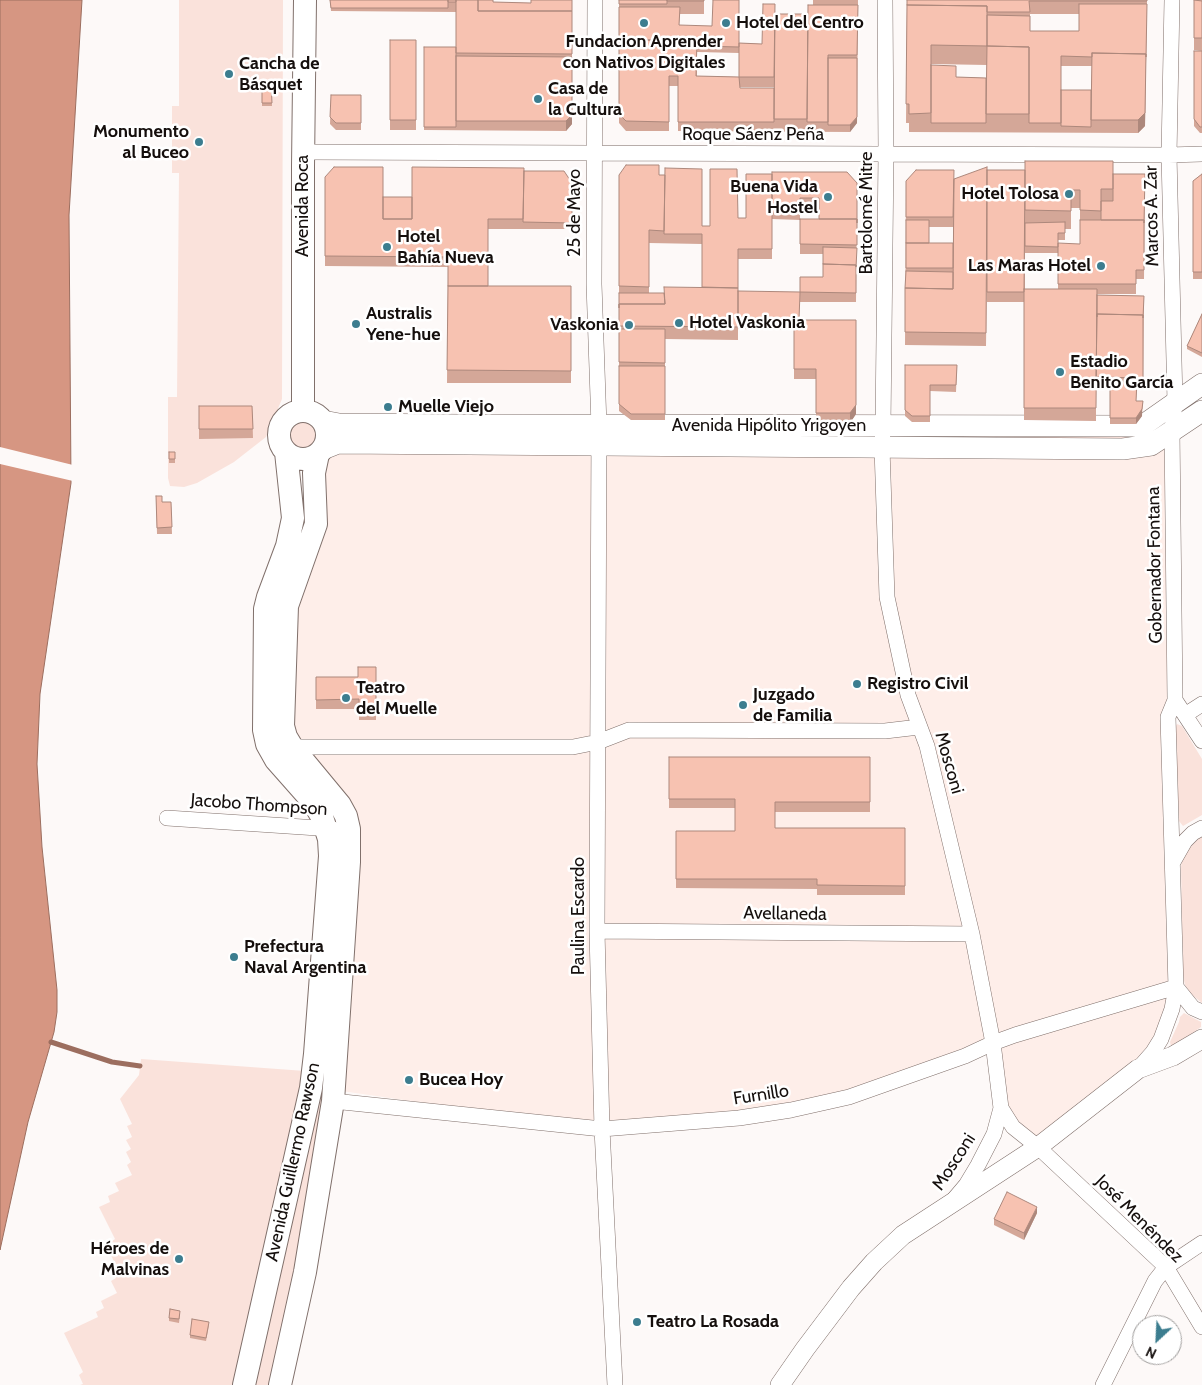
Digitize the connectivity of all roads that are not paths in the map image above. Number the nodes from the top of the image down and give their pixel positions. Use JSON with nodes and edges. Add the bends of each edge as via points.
{"nodes":[{"id":1,"x":305,"y":0,"type":"edge"},
{"id":2,"x":594,"y":0,"type":"edge"},
{"id":3,"x":886,"y":0,"type":"edge"},
{"id":4,"x":1172,"y":0,"type":"edge"},
{"id":5,"x":303,"y":152,"type":"junction"},
{"id":6,"x":594,"y":152,"type":"junction"},
{"id":7,"x":886,"y":154,"type":"junction"},
{"id":8,"x":1202,"y":154,"type":"edge"},
{"id":9,"x":1169,"y":155,"type":"junction"},
{"id":10,"x":1202,"y":384,"type":"edge"},
{"id":11,"x":1175,"y":402,"type":"junction"},
{"id":12,"x":1202,"y":411,"type":"edge"},
{"id":13,"x":313,"y":416,"type":"junction"},
{"id":14,"x":883,"y":426,"type":"junction"},
{"id":15,"x":1172,"y":431,"type":"junction"},
{"id":16,"x":598,"y":436,"type":"junction"},
{"id":17,"x":882,"y":448,"type":"junction"},
{"id":18,"x":320,"y":451,"type":"junction"},
{"id":19,"x":286,"y":452,"type":"junction"},
{"id":20,"x":1175,"y":700,"type":"junction"},
{"id":21,"x":1202,"y":704,"type":"edge"},
{"id":22,"x":1185,"y":715,"type":"junction"},
{"id":23,"x":919,"y":727,"type":"junction"},
{"id":24,"x":598,"y":742,"type":"junction"},
{"id":25,"x":1202,"y":742,"type":"edge"},
{"id":26,"x":292,"y":747,"type":"junction"},
{"id":27,"x":167,"y":818,"type":"dead end"},
{"id":28,"x":326,"y":828,"type":"junction"},
{"id":29,"x":1202,"y":828,"type":"edge"},
{"id":30,"x":349,"y":829,"type":"junction"},
{"id":31,"x":1172,"y":865,"type":"junction"},
{"id":32,"x":597,"y":930,"type":"junction"},
{"id":33,"x":972,"y":934,"type":"junction"},
{"id":34,"x":1176,"y":987,"type":"junction"},
{"id":35,"x":1202,"y":1012,"type":"edge"},
{"id":36,"x":1202,"y":1039,"type":"edge"},
{"id":37,"x":993,"y":1043,"type":"junction"},
{"id":38,"x":1138,"y":1069,"type":"junction"},
{"id":39,"x":333,"y":1101,"type":"junction"},
{"id":40,"x":1001,"y":1108,"type":"junction"},
{"id":41,"x":602,"y":1128,"type":"junction"},
{"id":42,"x":1038,"y":1147,"type":"junction"},
{"id":43,"x":948,"y":1206,"type":"junction"},
{"id":44,"x":1202,"y":1242,"type":"edge"},
{"id":45,"x":1166,"y":1267,"type":"junction"},
{"id":46,"x":1202,"y":1327,"type":"edge"},
{"id":47,"x":244,"y":1385,"type":"edge"},
{"id":48,"x":280,"y":1385,"type":"edge"},
{"id":49,"x":616,"y":1385,"type":"edge"},
{"id":50,"x":780,"y":1385,"type":"edge"},
{"id":51,"x":1103,"y":1385,"type":"edge"}],
"edges":[{"from":1,"to":5,"type":"main road","name":"Avenida Roca"},
{"from":2,"to":6,"type":"street","name":"25 de Mayo"},
{"from":3,"to":7,"type":"street","name":"Bartolomé Mitre"},
{"from":4,"to":9,"type":"street","name":"Marcos A. Zar"},
{"from":5,"to":6,"type":"street","name":"Roque Sáenz Peña"},
{"from":5,"to":13,"type":"main road","name":"Avenida Roca"},
{"from":6,"to":7,"type":"street","name":"Roque Sáenz Peña"},
{"from":6,"to":16,"type":"street","name":"25 de Mayo"},
{"from":7,"to":9,"type":"street","name":"Roque Sáenz Peña"},
{"from":7,"to":14,"type":"street","name":"Bartolomé Mitre"},
{"from":8,"to":9,"type":"street","name":"Roque Sáenz Peña"},
{"from":9,"to":11,"type":"street","name":"Marcos A. Zar"},
{"from":10,"to":11,"type":"main road","name":"Avenida Hipólito Yrigoyen"},
{"from":11,"to":14,"type":"main road","name":"Avenida Hipólito Yrigoyen","via":[[1142,426]]},
{"from":11,"to":15,"type":"street","name":"Marcos A. Zar"},
{"from":12,"to":15,"type":"main road","name":"Avenida Hipólito Yrigoyen"},
{"from":13,"to":16,"type":"main road","name":"Avenida Hipólito Yrigoyen","via":[[339,424]]},
{"from":13,"to":18,"type":"main road","name":"Avenida Roca","via":[[327,435]]},
{"from":13,"to":19,"type":"main road","via":[[292,414],[282,424],[279,439]]},
{"from":14,"to":16,"type":"main road","name":"Avenida Hipólito Yrigoyen"},
{"from":14,"to":17,"type":"street","name":"Mosconi"},
{"from":15,"to":17,"type":"main road","name":"Avenida Hipólito Yrigoyen","via":[[1151,445],[1123,449]]},
{"from":15,"to":20,"type":"street","name":"Gobernador Fontana"},
{"from":16,"to":17,"type":"main road","name":"Avenida Hipólito Yrigoyen"},
{"from":16,"to":18,"type":"main road","name":"Avenida Hipólito Yrigoyen","via":[[338,443]]},
{"from":16,"to":24,"type":"street","name":"Paulina Escardo"},
{"from":17,"to":23,"type":"street","name":"Mosconi","via":[[887,597],[908,695]]},
{"from":18,"to":19,"type":"main road","via":[[312,458],[298,459]]},
{"from":18,"to":26,"type":"main road","name":"Avenida Guillermo Rawson","via":[[314,474],[316,524],[287,606],[283,726]]},
{"from":19,"to":28,"type":"main road","name":"Avenida Guillermo Rawson","via":[[293,518],[265,609],[264,730],[276,760],[314,803]]},
{"from":20,"to":22,"type":"street"},
{"from":20,"to":31,"type":"street","name":"Gobernador Fontana","via":[[1168,717]]},
{"from":21,"to":22,"type":"street"},
{"from":22,"to":25,"type":"street"},
{"from":23,"to":24,"type":"street","via":[[885,731],[628,730]]},
{"from":23,"to":33,"type":"street","name":"Mosconi","via":[[927,746]]},
{"from":24,"to":26,"type":"street","via":[[573,747]]},
{"from":24,"to":32,"type":"street","name":"Paulina Escardo"},
{"from":26,"to":30,"type":"main road","name":"Avenida Guillermo Rawson","via":[[340,805]]},
{"from":27,"to":28,"type":"street","name":"Jacobo Thompson"},
{"from":28,"to":30,"type":"street","name":"Jacobo Thompson"},
{"from":28,"to":47,"type":"main road","name":"Avenida Guillermo Rawson","via":[[330,856],[311,1088]]},
{"from":29,"to":31,"type":"street","via":[[1185,841]]},
{"from":30,"to":39,"type":"main road","name":"Avenida Guillermo Rawson"},
{"from":31,"to":34,"type":"street","name":"Gobernador Fontana"},
{"from":32,"to":33,"type":"street","name":"Avellaneda"},
{"from":32,"to":41,"type":"street","name":"Paulina Escardo"},
{"from":33,"to":37,"type":"street","name":"Mosconi"},
{"from":34,"to":35,"type":"street","via":[[1193,1008]]},
{"from":34,"to":37,"type":"street","name":"Furnillo"},
{"from":34,"to":38,"type":"street","name":"Gobernador Fontana","via":[[1161,1039]]},
{"from":36,"to":38,"type":"street","via":[[1173,1056]]},
{"from":37,"to":40,"type":"street","name":"Mosconi"},
{"from":37,"to":41,"type":"street","name":"Furnillo","via":[[849,1097],[791,1110],[738,1118]]},
{"from":38,"to":42,"type":"street"},
{"from":39,"to":41,"type":"street","name":"Furnillo"},
{"from":39,"to":48,"type":"main road","name":"Avenida Guillermo Rawson","via":[[305,1272]]},
{"from":40,"to":42,"type":"street","name":"Mosconi","via":[[1013,1127]]},
{"from":40,"to":43,"type":"street","name":"Mosconi","via":[[994,1134],[978,1165]]},
{"from":41,"to":49,"type":"street","name":"Paulina Escardo"},
{"from":42,"to":43,"type":"street"},
{"from":42,"to":45,"type":"street","name":"José Menéndez"},
{"from":43,"to":50,"type":"street","via":[[903,1235],[874,1262]]},
{"from":44,"to":45,"type":"street"},
{"from":45,"to":46,"type":"street","name":"José Menéndez"},
{"from":45,"to":51,"type":"street","via":[[1155,1281]]}]}
